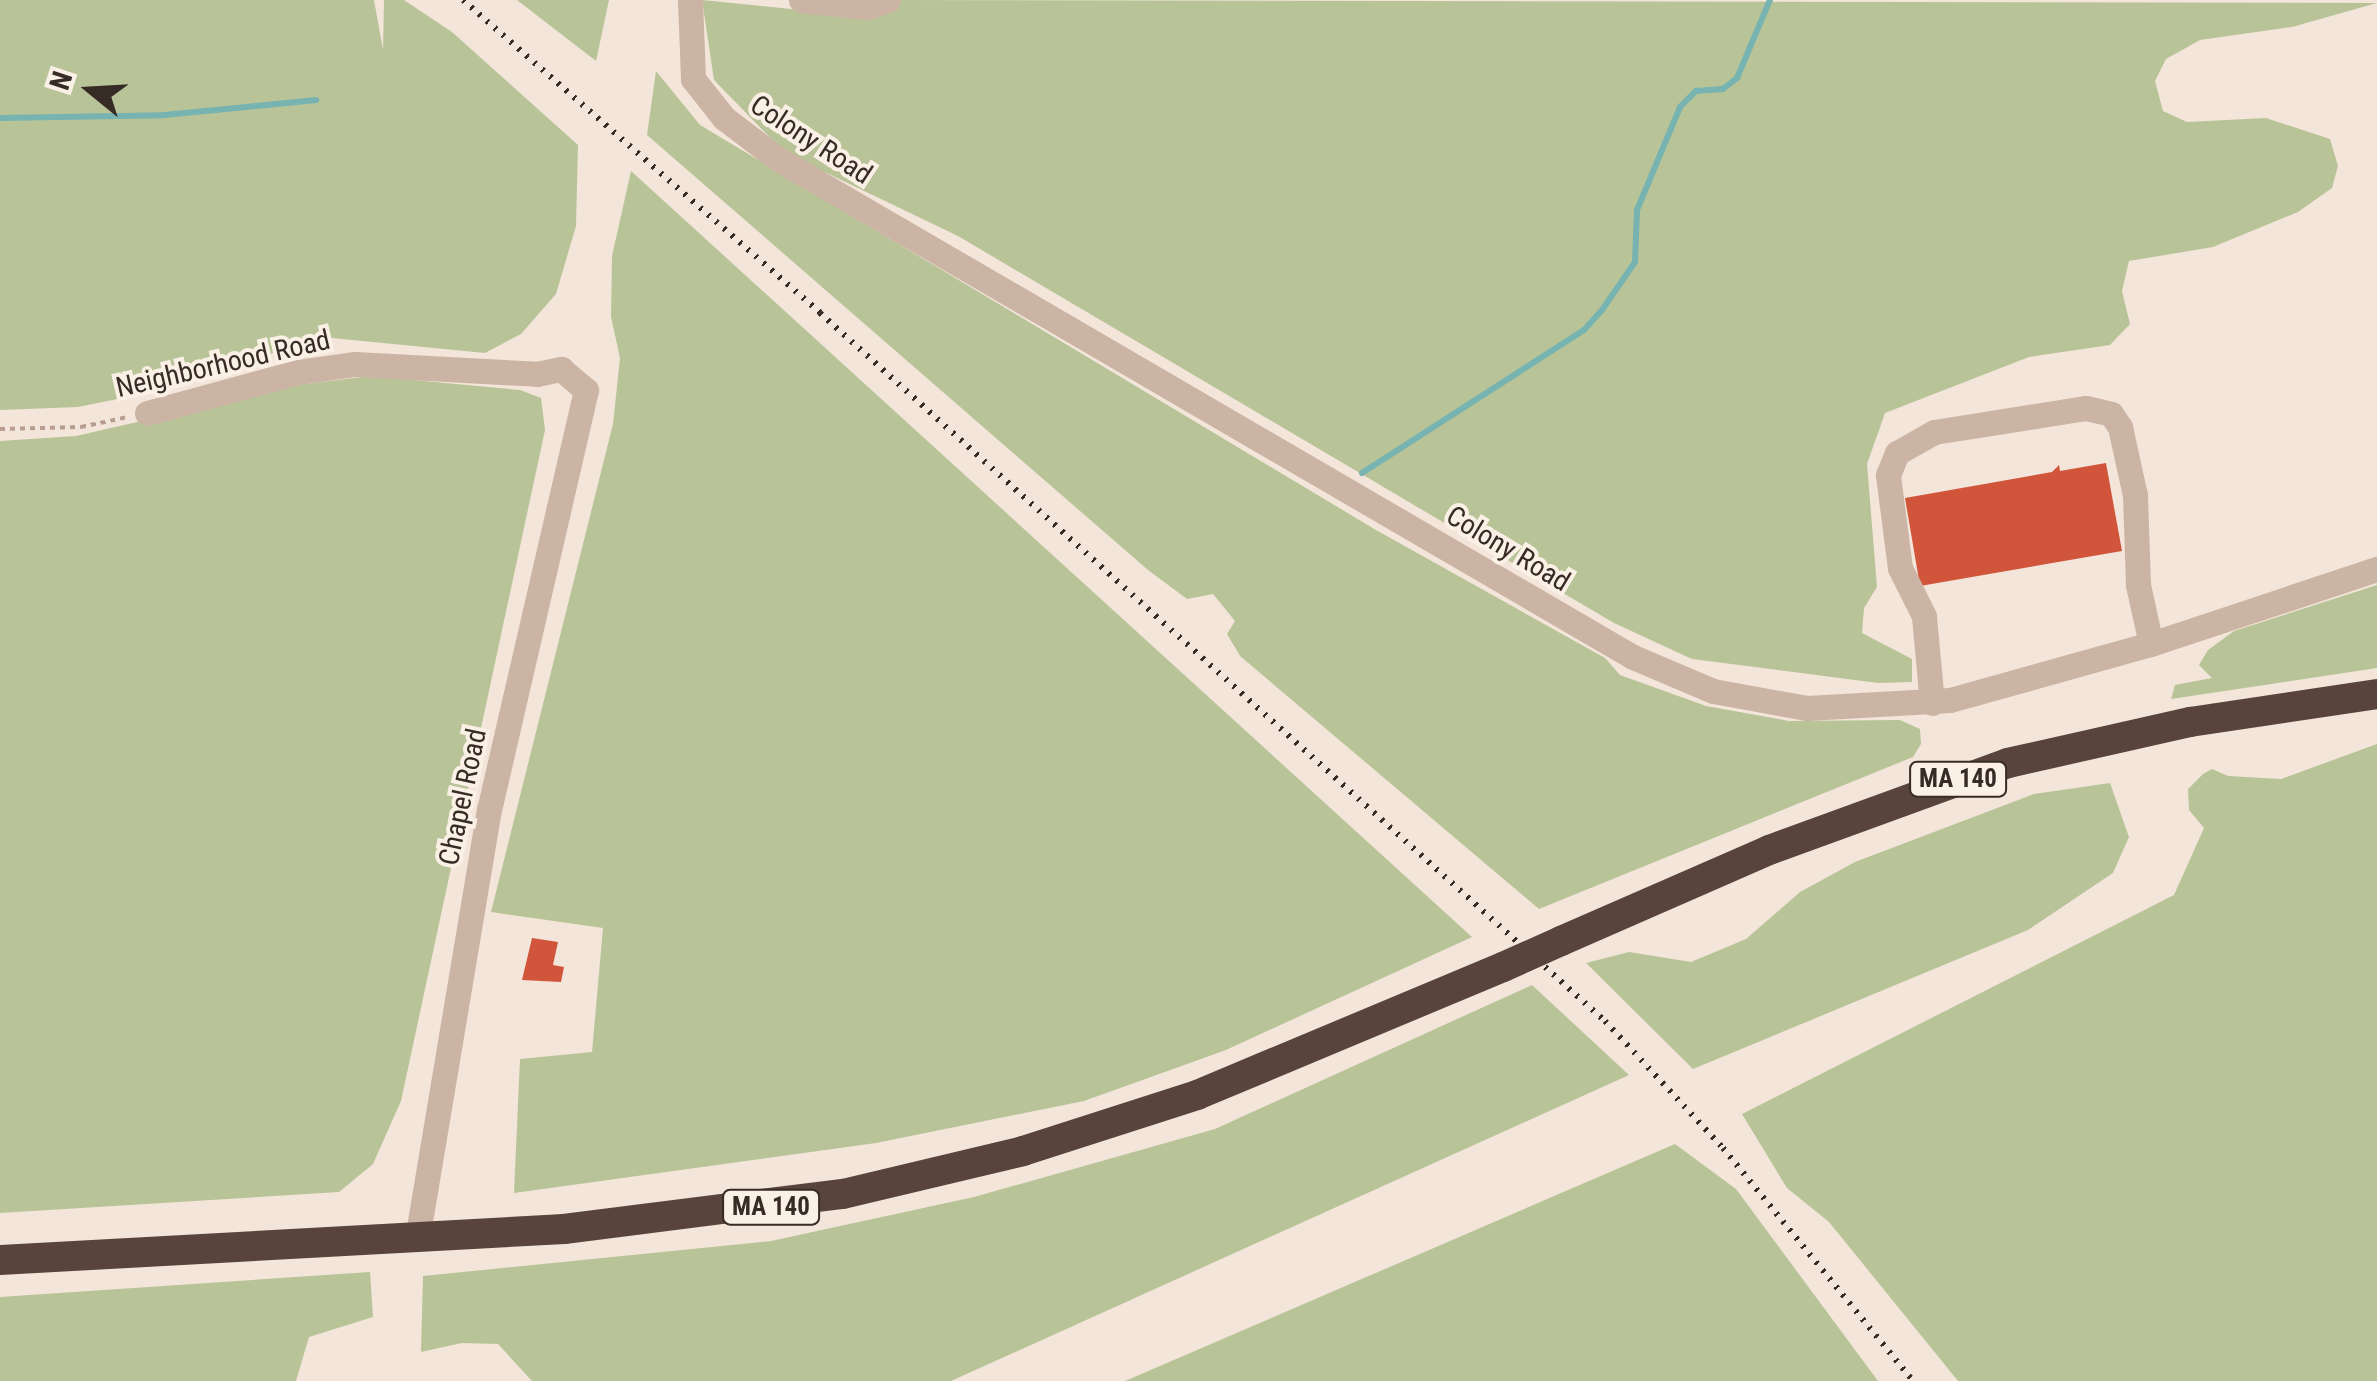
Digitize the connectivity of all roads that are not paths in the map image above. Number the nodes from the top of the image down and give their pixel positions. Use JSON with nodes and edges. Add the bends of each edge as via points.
{"nodes":[{"id":1,"x":690,"y":0,"type":"edge"},
{"id":2,"x":801,"y":0,"type":"edge"},
{"id":3,"x":888,"y":0,"type":"edge"},
{"id":4,"x":578,"y":376,"type":"joint"},
{"id":5,"x":147,"y":412,"type":"road end"},
{"id":6,"x":2377,"y":568,"type":"edge"},
{"id":7,"x":2151,"y":644,"type":"junction"},
{"id":8,"x":2377,"y":694,"type":"edge"},
{"id":9,"x":1932,"y":703,"type":"junction"},
{"id":10,"x":417,"y":1238,"type":"junction"},
{"id":11,"x":0,"y":1260,"type":"edge"}],
"edges":[{"from":1,"to":9,"type":"street","name":"Colony Road","via":[[689,65],[698,87],[724,118],[778,159],[1633,657],[1712,691],[1772,704]]},
{"from":2,"to":3,"type":"street","via":[[867,7]]},
{"from":4,"to":5,"type":"street","name":"Neighborhood Road","via":[[561,369],[325,366]]},
{"from":4,"to":10,"type":"street","name":"Chapel Road","via":[[586,406],[490,809]]},
{"from":6,"to":7,"type":"street","name":"Colony Road"},
{"from":7,"to":9,"type":"street","name":"Colony Road"},
{"from":7,"to":9,"type":"street","via":[[2138,586],[2135,495],[2111,414],[2086,408],[1934,432],[1897,453],[1888,476],[1900,568],[1924,616]]},
{"from":8,"to":10,"type":"highway","number":"MA 140","bridge":true,"via":[[2190,722],[2008,763],[1769,850],[1197,1096],[934,1174],[752,1210]]},
{"from":10,"to":11,"type":"highway","number":"MA 140"}]}
